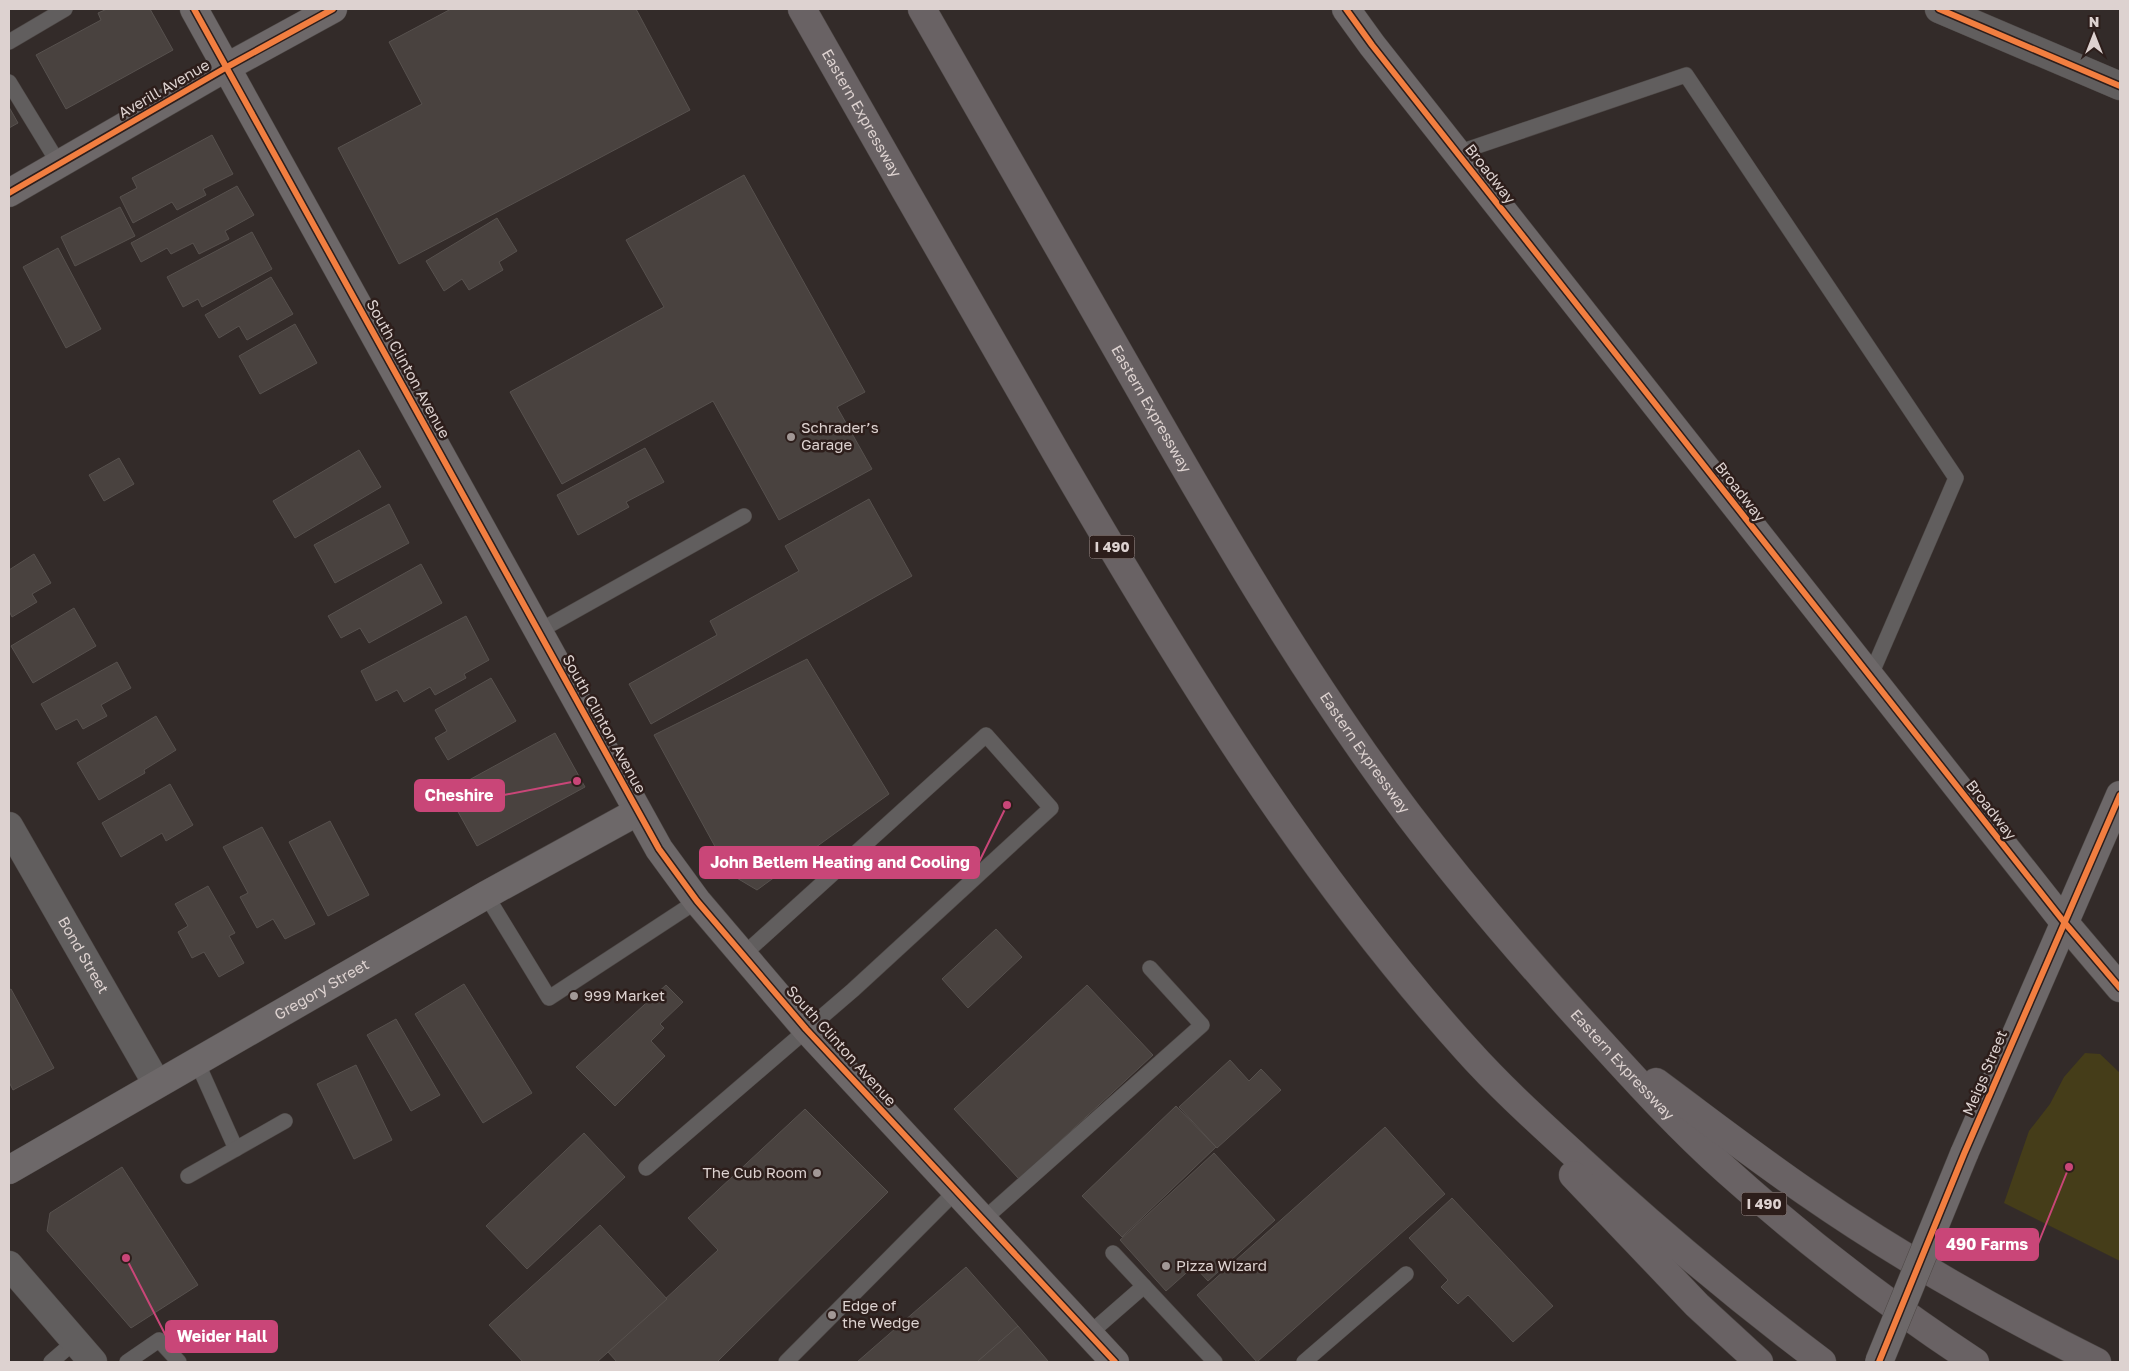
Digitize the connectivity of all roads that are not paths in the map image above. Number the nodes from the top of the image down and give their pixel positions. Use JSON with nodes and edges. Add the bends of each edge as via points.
{"nodes":[{"id":1,"x":66,"y":9,"type":"edge"},
{"id":2,"x":194,"y":9,"type":"edge"},
{"id":3,"x":333,"y":9,"type":"edge"},
{"id":4,"x":802,"y":9,"type":"edge"},
{"id":5,"x":922,"y":9,"type":"edge"},
{"id":6,"x":1346,"y":9,"type":"edge"},
{"id":7,"x":1939,"y":9,"type":"edge"},
{"id":8,"x":9,"y":42,"type":"edge"},
{"id":9,"x":227,"y":67,"type":"junction"},
{"id":10,"x":9,"y":82,"type":"edge"},
{"id":11,"x":2120,"y":86,"type":"edge"},
{"id":12,"x":1457,"y":153,"type":"junction"},
{"id":13,"x":59,"y":164,"type":"junction"},
{"id":14,"x":9,"y":193,"type":"edge"},
{"id":15,"x":744,"y":516,"type":"dead end"},
{"id":16,"x":539,"y":631,"type":"junction"},
{"id":17,"x":1870,"y":677,"type":"junction"},
{"id":18,"x":2120,"y":795,"type":"edge"},
{"id":19,"x":637,"y":812,"type":"junction"},
{"id":20,"x":2114,"y":825,"type":"edge"},
{"id":21,"x":9,"y":826,"type":"edge"},
{"id":22,"x":486,"y":895,"type":"junction"},
{"id":23,"x":697,"y":902,"type":"junction"},
{"id":24,"x":2064,"y":922,"type":"junction"},
{"id":25,"x":744,"y":955,"type":"junction"},
{"id":26,"x":1150,"y":968,"type":"dead end"},
{"id":27,"x":2120,"y":988,"type":"edge"},
{"id":28,"x":1579,"y":1018,"type":"junction"},
{"id":29,"x":806,"y":1029,"type":"junction"},
{"id":30,"x":1470,"y":1054,"type":"junction"},
{"id":31,"x":196,"y":1062,"type":"junction"},
{"id":32,"x":157,"y":1084,"type":"junction"},
{"id":33,"x":286,"y":1121,"type":"dead end"},
{"id":34,"x":236,"y":1149,"type":"junction"},
{"id":35,"x":646,"y":1168,"type":"dead end"},
{"id":36,"x":9,"y":1170,"type":"edge"},
{"id":37,"x":188,"y":1176,"type":"dead end"},
{"id":38,"x":956,"y":1191,"type":"junction"},
{"id":39,"x":983,"y":1220,"type":"junction"},
{"id":40,"x":1113,"y":1253,"type":"dead end"},
{"id":41,"x":9,"y":1265,"type":"edge"},
{"id":42,"x":1406,"y":1274,"type":"dead end"},
{"id":43,"x":1144,"y":1286,"type":"junction"},
{"id":44,"x":1089,"y":1334,"type":"junction"},
{"id":45,"x":74,"y":1342,"type":"junction"},
{"id":46,"x":51,"y":1362,"type":"edge"},
{"id":47,"x":93,"y":1362,"type":"edge"},
{"id":48,"x":126,"y":1362,"type":"edge"},
{"id":49,"x":179,"y":1362,"type":"edge"},
{"id":50,"x":786,"y":1362,"type":"edge"},
{"id":51,"x":1115,"y":1362,"type":"edge"},
{"id":52,"x":1215,"y":1362,"type":"edge"},
{"id":53,"x":1304,"y":1362,"type":"edge"},
{"id":54,"x":1759,"y":1362,"type":"edge"},
{"id":55,"x":1822,"y":1362,"type":"edge"},
{"id":56,"x":1879,"y":1362,"type":"edge"},
{"id":57,"x":1975,"y":1362,"type":"edge"},
{"id":58,"x":2097,"y":1362,"type":"edge"}],
"edges":[{"from":1,"to":8,"type":"lane"},
{"from":2,"to":9,"type":"street","name":"South Clinton Avenue"},
{"from":3,"to":9,"type":"street","name":"Averill Avenue"},
{"from":4,"to":30,"type":"highway","name":"Eastern Expressway","number":"I 490","via":[[1152,616],[1224,728],[1347,905]]},
{"from":5,"to":28,"type":"highway","name":"Eastern Expressway","number":"I 490","via":[[1190,477],[1294,648],[1412,819],[1489,916]]},
{"from":6,"to":12,"type":"street","name":"Broadway"},
{"from":7,"to":11,"type":"street"},
{"from":9,"to":13,"type":"street","name":"Averill Avenue"},
{"from":9,"to":16,"type":"street","name":"South Clinton Avenue"},
{"from":10,"to":13,"type":"lane"},
{"from":12,"to":17,"type":"street","name":"Broadway"},
{"from":12,"to":17,"type":"lane","via":[[1686,75],[1956,478]]},
{"from":13,"to":14,"type":"street","name":"Averill Avenue"},
{"from":15,"to":16,"type":"lane"},
{"from":16,"to":19,"type":"street","name":"South Clinton Avenue"},
{"from":17,"to":24,"type":"street","name":"Broadway"},
{"from":18,"to":20,"type":"street","name":"Meigs Street"},
{"from":19,"to":22,"type":"street","name":"Gregory Street"},
{"from":19,"to":23,"type":"street","name":"South Clinton Avenue"},
{"from":20,"to":24,"type":"street","name":"Meigs Street"},
{"from":21,"to":32,"type":"street","name":"Bond Street"},
{"from":22,"to":23,"type":"lane","via":[[549,998]]},
{"from":22,"to":31,"type":"street","name":"Gregory Street"},
{"from":23,"to":25,"type":"street","name":"South Clinton Avenue"},
{"from":24,"to":27,"type":"street","name":"Broadway"},
{"from":24,"to":56,"type":"street","name":"Meigs Street","bridge":true},
{"from":25,"to":29,"type":"street","name":"South Clinton Avenue"},
{"from":25,"to":29,"type":"lane","via":[[986,735],[1051,808],[853,990]]},
{"from":26,"to":39,"type":"lane","via":[[1202,1025]]},
{"from":28,"to":57,"type":"highway","name":"Eastern Expressway","number":"I 490","via":[[1723,1168],[1878,1295]]},
{"from":28,"to":58,"type":"highway","via":[[1637,1067],[1806,1192],[1978,1298]]},
{"from":29,"to":35,"type":"lane"},
{"from":29,"to":38,"type":"street","name":"South Clinton Avenue"},
{"from":30,"to":54,"type":"highway","via":[[1601,1206],[1697,1305]]},
{"from":30,"to":55,"type":"highway","name":"Eastern Expressway","number":"I 490","via":[[1647,1220]]},
{"from":31,"to":32,"type":"street","name":"Gregory Street"},
{"from":31,"to":34,"type":"lane"},
{"from":32,"to":36,"type":"street","name":"Gregory Street"},
{"from":33,"to":34,"type":"lane"},
{"from":34,"to":37,"type":"lane"},
{"from":38,"to":39,"type":"street","name":"South Clinton Avenue"},
{"from":38,"to":50,"type":"lane"},
{"from":39,"to":44,"type":"street","name":"South Clinton Avenue"},
{"from":40,"to":43,"type":"lane"},
{"from":41,"to":45,"type":"street"},
{"from":42,"to":53,"type":"lane"},
{"from":43,"to":44,"type":"lane"},
{"from":43,"to":52,"type":"lane"},
{"from":44,"to":51,"type":"street","name":"South Clinton Avenue"},
{"from":45,"to":46,"type":"lane"},
{"from":45,"to":47,"type":"street"},
{"from":48,"to":49,"type":"lane","via":[[159,1340]]}]}
